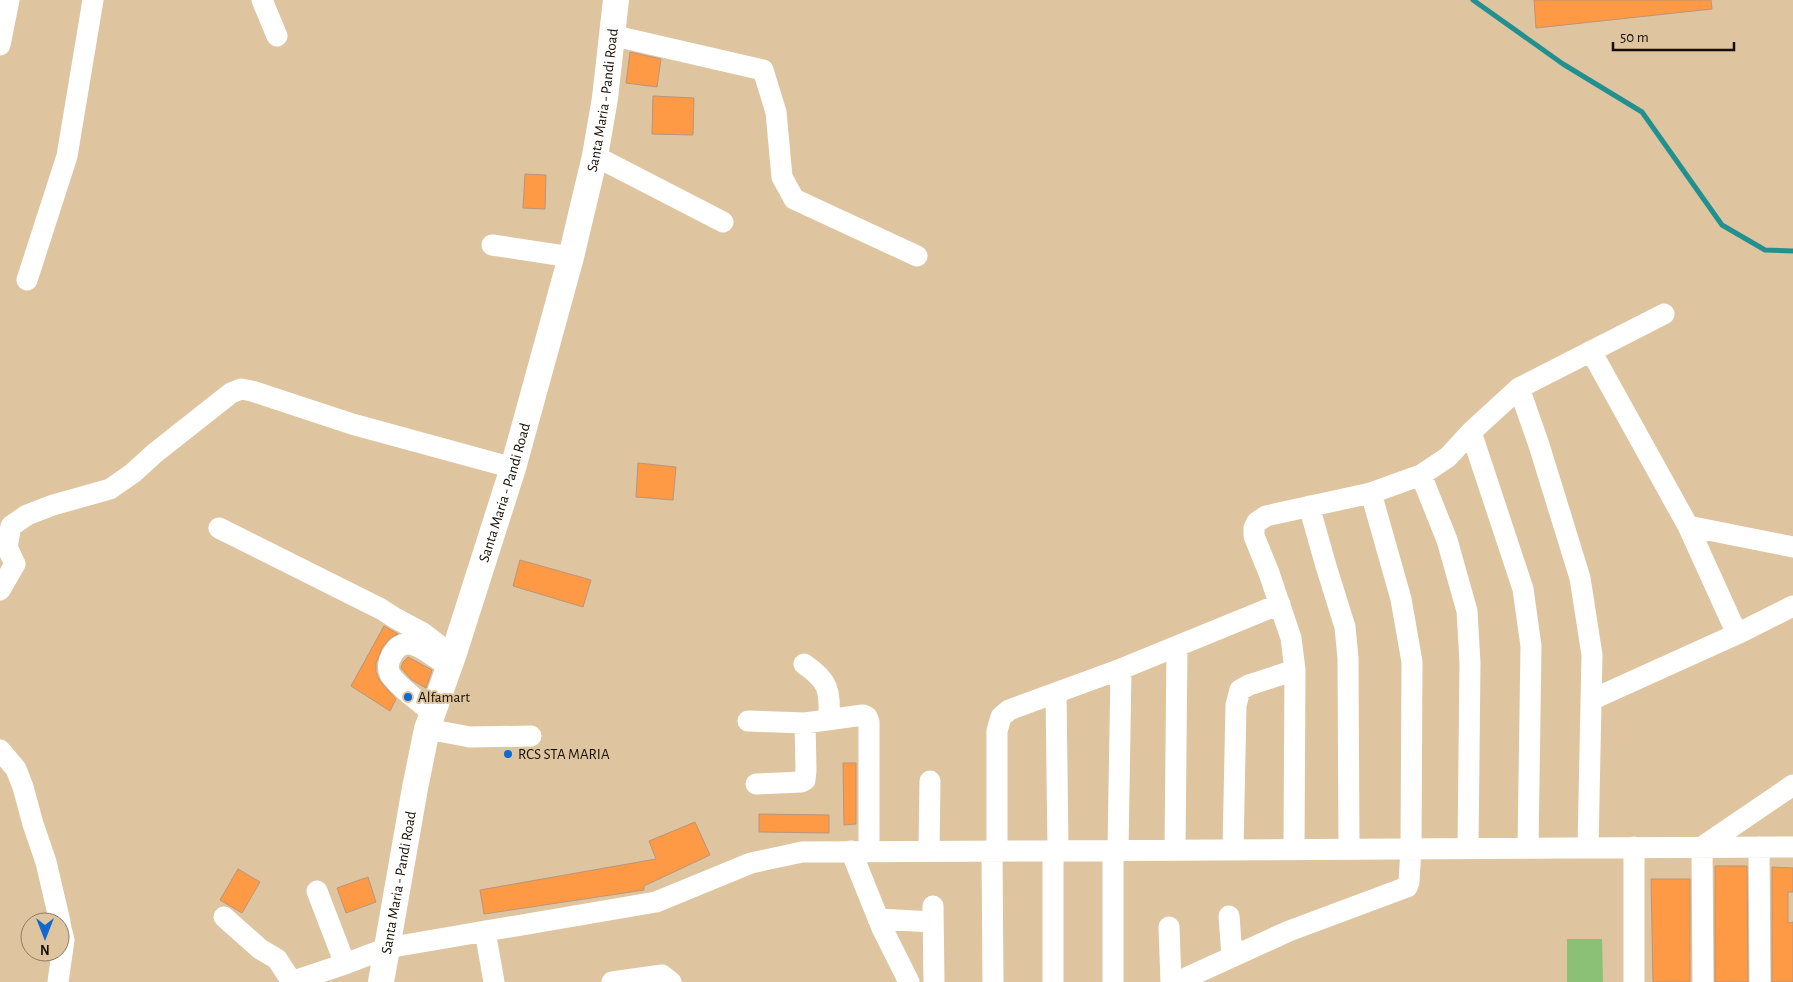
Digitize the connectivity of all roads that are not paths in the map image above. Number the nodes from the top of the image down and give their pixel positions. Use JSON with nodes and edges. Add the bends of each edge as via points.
{"nodes":[{"id":1,"x":9,"y":0,"type":"edge"},
{"id":2,"x":93,"y":0,"type":"edge"},
{"id":3,"x":262,"y":0,"type":"edge"},
{"id":4,"x":616,"y":0,"type":"edge"},
{"id":5,"x":611,"y":35,"type":"junction"},
{"id":6,"x":277,"y":36,"type":"dead end"},
{"id":7,"x":0,"y":45,"type":"edge"},
{"id":8,"x":595,"y":156,"type":"junction"},
{"id":9,"x":724,"y":222,"type":"dead end"},
{"id":10,"x":492,"y":245,"type":"dead end"},
{"id":11,"x":917,"y":256,"type":"dead end"},
{"id":12,"x":571,"y":257,"type":"junction"},
{"id":13,"x":27,"y":280,"type":"dead end"},
{"id":14,"x":1664,"y":314,"type":"dead end"},
{"id":15,"x":1591,"y":351,"type":"junction"},
{"id":16,"x":1519,"y":388,"type":"junction"},
{"id":17,"x":1471,"y":432,"type":"junction"},
{"id":18,"x":514,"y":468,"type":"junction"},
{"id":19,"x":1421,"y":475,"type":"junction"},
{"id":20,"x":1371,"y":493,"type":"junction"},
{"id":21,"x":1309,"y":506,"type":"junction"},
{"id":22,"x":1688,"y":526,"type":"junction"},
{"id":23,"x":219,"y":528,"type":"dead end"},
{"id":24,"x":1793,"y":547,"type":"edge"},
{"id":25,"x":0,"y":590,"type":"edge"},
{"id":26,"x":1280,"y":604,"type":"junction"},
{"id":27,"x":1793,"y":606,"type":"edge"},
{"id":28,"x":1737,"y":634,"type":"junction"},
{"id":29,"x":1177,"y":646,"type":"junction"},
{"id":30,"x":451,"y":662,"type":"junction"},
{"id":31,"x":804,"y":664,"type":"dead end"},
{"id":32,"x":1120,"y":669,"type":"junction"},
{"id":33,"x":1295,"y":670,"type":"junction"},
{"id":34,"x":1056,"y":693,"type":"junction"},
{"id":35,"x":1591,"y":700,"type":"junction"},
{"id":36,"x":829,"y":720,"type":"junction"},
{"id":37,"x":430,"y":721,"type":"junction"},
{"id":38,"x":748,"y":721,"type":"dead end"},
{"id":39,"x":805,"y":723,"type":"junction"},
{"id":40,"x":531,"y":736,"type":"dead end"},
{"id":41,"x":0,"y":750,"type":"edge"},
{"id":42,"x":930,"y":781,"type":"dead end"},
{"id":43,"x":756,"y":784,"type":"dead end"},
{"id":44,"x":1793,"y":785,"type":"edge"},
{"id":45,"x":1634,"y":847,"type":"junction"},
{"id":46,"x":1702,"y":847,"type":"junction"},
{"id":47,"x":1759,"y":847,"type":"junction"},
{"id":48,"x":1793,"y":847,"type":"edge"},
{"id":49,"x":1411,"y":848,"type":"junction"},
{"id":50,"x":1468,"y":848,"type":"junction"},
{"id":51,"x":1528,"y":848,"type":"junction"},
{"id":52,"x":1588,"y":848,"type":"junction"},
{"id":53,"x":1294,"y":849,"type":"junction"},
{"id":54,"x":1348,"y":849,"type":"junction"},
{"id":55,"x":1055,"y":850,"type":"junction"},
{"id":56,"x":1115,"y":850,"type":"junction"},
{"id":57,"x":1175,"y":850,"type":"junction"},
{"id":58,"x":1233,"y":850,"type":"junction"},
{"id":59,"x":860,"y":851,"type":"junction"},
{"id":60,"x":928,"y":851,"type":"junction"},
{"id":61,"x":994,"y":851,"type":"junction"},
{"id":62,"x":316,"y":891,"type":"dead end"},
{"id":63,"x":57,"y":912,"type":"edge"},
{"id":64,"x":1229,"y":916,"type":"dead end"},
{"id":65,"x":224,"y":917,"type":"dead end"},
{"id":66,"x":878,"y":919,"type":"junction"},
{"id":67,"x":1169,"y":926,"type":"dead end"},
{"id":68,"x":485,"y":931,"type":"junction"},
{"id":69,"x":387,"y":948,"type":"junction"},
{"id":70,"x":1232,"y":956,"type":"junction"},
{"id":71,"x":61,"y":962,"type":"edge"},
{"id":72,"x":346,"y":964,"type":"junction"},
{"id":73,"x":58,"y":982,"type":"edge"},
{"id":74,"x":291,"y":982,"type":"edge"},
{"id":75,"x":381,"y":982,"type":"edge"},
{"id":76,"x":494,"y":982,"type":"edge"},
{"id":77,"x":612,"y":982,"type":"edge"},
{"id":78,"x":671,"y":982,"type":"edge"},
{"id":79,"x":909,"y":982,"type":"edge"},
{"id":80,"x":934,"y":982,"type":"edge"},
{"id":81,"x":993,"y":982,"type":"edge"},
{"id":82,"x":1053,"y":982,"type":"edge"},
{"id":83,"x":1113,"y":982,"type":"edge"},
{"id":84,"x":1171,"y":982,"type":"edge"},
{"id":85,"x":1176,"y":982,"type":"edge"},
{"id":86,"x":1634,"y":982,"type":"edge"},
{"id":87,"x":1703,"y":982,"type":"edge"},
{"id":88,"x":1760,"y":982,"type":"edge"}],
"edges":[{"from":1,"to":7,"type":"street"},
{"from":2,"to":13,"type":"street","via":[[67,156]]},
{"from":3,"to":6,"type":"street"},
{"from":4,"to":5,"type":"main road","name":"Santa Maria - Pandi Road"},
{"from":5,"to":8,"type":"main road","name":"Santa Maria - Pandi Road"},
{"from":5,"to":11,"type":"street","via":[[763,70],[776,112],[782,177],[794,199]]},
{"from":8,"to":9,"type":"street"},
{"from":8,"to":12,"type":"main road","name":"Santa Maria - Pandi Road"},
{"from":10,"to":12,"type":"street"},
{"from":12,"to":18,"type":"main road","name":"Santa Maria - Pandi Road"},
{"from":14,"to":15,"type":"street"},
{"from":15,"to":16,"type":"street"},
{"from":15,"to":22,"type":"street"},
{"from":16,"to":17,"type":"street"},
{"from":16,"to":35,"type":"street","via":[[1580,578],[1592,655]]},
{"from":17,"to":19,"type":"street","via":[[1448,457]]},
{"from":17,"to":51,"type":"street","via":[[1523,589],[1531,646]]},
{"from":18,"to":25,"type":"street","via":[[352,424],[241,389],[231,393],[110,489],[53,505],[27,515],[11,526],[7,547],[15,564]]},
{"from":18,"to":30,"type":"main road","name":"Santa Maria - Pandi Road"},
{"from":19,"to":20,"type":"street"},
{"from":19,"to":50,"type":"street","via":[[1447,540],[1467,611],[1470,663]]},
{"from":20,"to":21,"type":"street"},
{"from":20,"to":49,"type":"street","via":[[1401,599],[1412,662]]},
{"from":21,"to":26,"type":"street","via":[[1266,516],[1254,528],[1254,536]]},
{"from":21,"to":54,"type":"street","via":[[1345,627],[1348,658]]},
{"from":22,"to":24,"type":"street"},
{"from":22,"to":28,"type":"street"},
{"from":23,"to":30,"type":"street","via":[[424,633]]},
{"from":26,"to":29,"type":"street"},
{"from":26,"to":33,"type":"street","via":[[1291,638]]},
{"from":27,"to":28,"type":"street"},
{"from":28,"to":35,"type":"street"},
{"from":29,"to":32,"type":"street"},
{"from":29,"to":57,"type":"street"},
{"from":30,"to":37,"type":"main road","name":"Santa Maria - Pandi Road"},
{"from":30,"to":37,"type":"street","via":[[413,644],[403,643],[390,658],[388,669],[391,675]]},
{"from":31,"to":36,"type":"street","via":[[827,685]]},
{"from":32,"to":34,"type":"street"},
{"from":32,"to":56,"type":"street"},
{"from":33,"to":53,"type":"street"},
{"from":33,"to":58,"type":"street","via":[[1240,690],[1236,705]]},
{"from":34,"to":55,"type":"street"},
{"from":34,"to":61,"type":"street","via":[[1009,710],[1000,717]]},
{"from":35,"to":52,"type":"street"},
{"from":36,"to":39,"type":"street"},
{"from":36,"to":59,"type":"street","via":[[863,715],[869,720]]},
{"from":37,"to":40,"type":"street","via":[[470,738]]},
{"from":37,"to":69,"type":"main road","name":"Santa Maria - Pandi Road"},
{"from":38,"to":39,"type":"street"},
{"from":39,"to":43,"type":"street","via":[[805,780]]},
{"from":41,"to":63,"type":"street","via":[[16,768],[46,862]]},
{"from":42,"to":60,"type":"street"},
{"from":44,"to":46,"type":"street"},
{"from":45,"to":46,"type":"street"},
{"from":45,"to":52,"type":"street"},
{"from":45,"to":86,"type":"street"},
{"from":46,"to":47,"type":"street"},
{"from":46,"to":87,"type":"street"},
{"from":47,"to":48,"type":"street"},
{"from":47,"to":88,"type":"street"},
{"from":49,"to":50,"type":"street"},
{"from":49,"to":54,"type":"street"},
{"from":49,"to":70,"type":"street","via":[[1407,887],[1289,922]]},
{"from":50,"to":51,"type":"street"},
{"from":51,"to":52,"type":"street"},
{"from":53,"to":54,"type":"street"},
{"from":53,"to":58,"type":"street"},
{"from":55,"to":56,"type":"street"},
{"from":55,"to":61,"type":"street"},
{"from":55,"to":82,"type":"street"},
{"from":56,"to":57,"type":"street"},
{"from":56,"to":83,"type":"street"},
{"from":57,"to":58,"type":"street"},
{"from":59,"to":60,"type":"street"},
{"from":59,"to":66,"type":"street"},
{"from":59,"to":68,"type":"street","via":[[802,852],[751,863],[656,902]]},
{"from":60,"to":61,"type":"street"},
{"from":61,"to":81,"type":"street"},
{"from":62,"to":72,"type":"street"},
{"from":64,"to":70,"type":"street"},
{"from":65,"to":74,"type":"street","via":[[277,960]]},
{"from":66,"to":79,"type":"street"},
{"from":66,"to":80,"type":"street","via":[[933,914]]},
{"from":67,"to":84,"type":"street"},
{"from":68,"to":69,"type":"street"},
{"from":68,"to":76,"type":"street"},
{"from":69,"to":72,"type":"street"},
{"from":69,"to":75,"type":"main road","name":"Santa Maria - Pandi Road"},
{"from":70,"to":85,"type":"street"},
{"from":71,"to":73,"type":"street"},
{"from":72,"to":74,"type":"street"},
{"from":77,"to":78,"type":"street","via":[[662,975]]}]}
